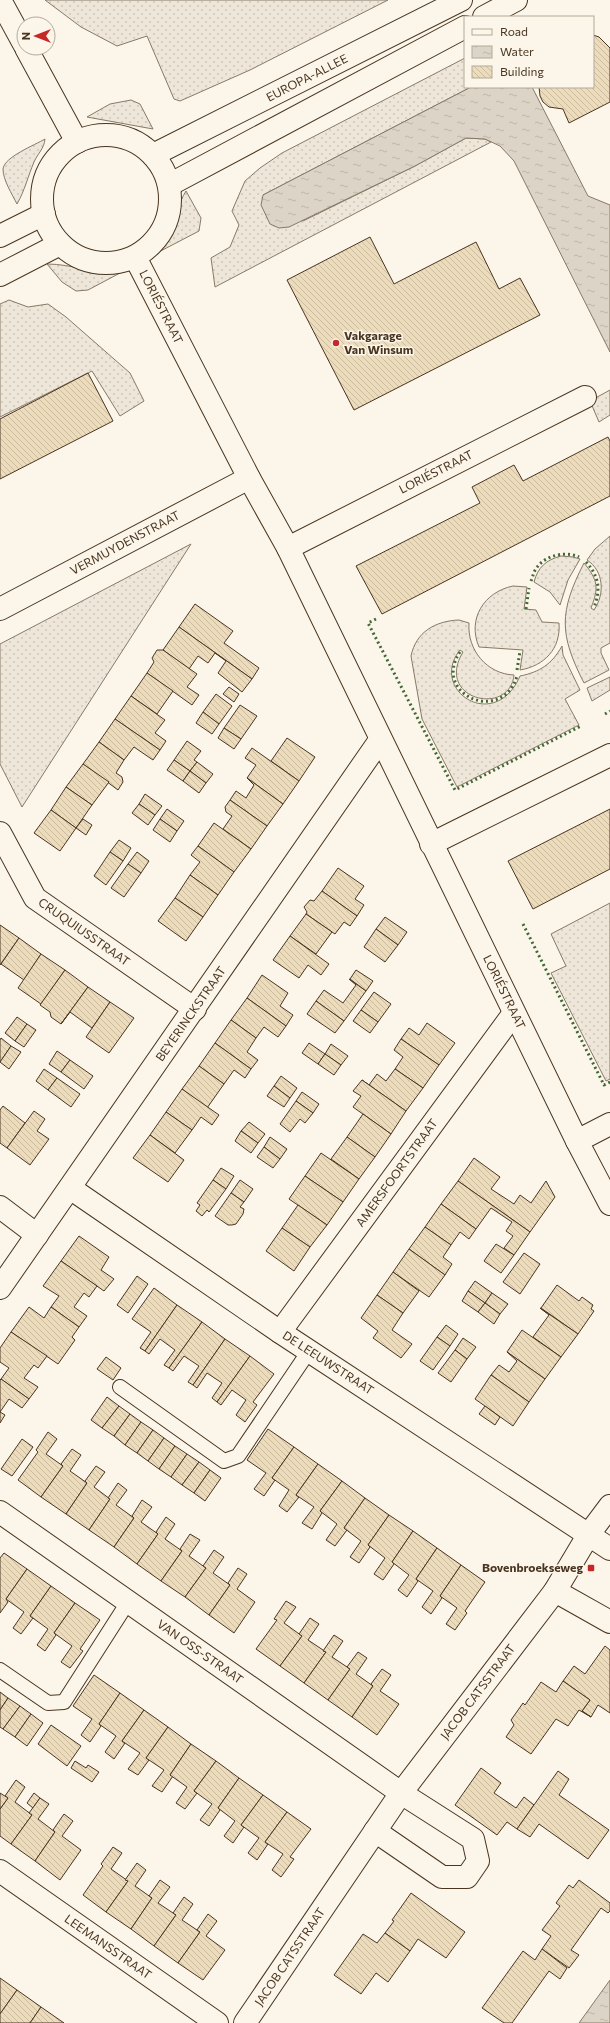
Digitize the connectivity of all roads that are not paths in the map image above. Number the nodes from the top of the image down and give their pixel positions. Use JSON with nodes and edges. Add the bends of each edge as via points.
{"nodes":[{"id":1,"x":0,"y":0,"type":"edge"},
{"id":2,"x":461,"y":0,"type":"edge"},
{"id":3,"x":516,"y":0,"type":"edge"},
{"id":4,"x":486,"y":16,"type":"edge"},
{"id":5,"x":464,"y":28,"type":"edge"},
{"id":6,"x":16,"y":29,"type":"edge"},
{"id":7,"x":30,"y":56,"type":"edge"},
{"id":8,"x":77,"y":142,"type":"junction"},
{"id":9,"x":153,"y":155,"type":"junction"},
{"id":10,"x":169,"y":185,"type":"junction"},
{"id":11,"x":44,"y":214,"type":"junction"},
{"id":12,"x":0,"y":236,"type":"edge"},
{"id":13,"x":60,"y":244,"type":"junction"},
{"id":14,"x":135,"y":257,"type":"junction"},
{"id":15,"x":0,"y":275,"type":"edge"},
{"id":16,"x":585,"y":397,"type":"dead end"},
{"id":17,"x":249,"y":478,"type":"junction"},
{"id":18,"x":288,"y":548,"type":"junction"},
{"id":19,"x":0,"y":609,"type":"edge"},
{"id":20,"x":380,"y":740,"type":"junction"},
{"id":21,"x":610,"y":755,"type":"edge"},
{"id":22,"x":0,"y":833,"type":"edge"},
{"id":23,"x":431,"y":844,"type":"junction"},
{"id":24,"x":194,"y":1009,"type":"junction"},
{"id":25,"x":514,"y":1013,"type":"junction"},
{"id":26,"x":610,"y":1124,"type":"edge"},
{"id":27,"x":577,"y":1141,"type":"junction"},
{"id":28,"x":70,"y":1188,"type":"junction"},
{"id":29,"x":610,"y":1204,"type":"edge"},
{"id":30,"x":0,"y":1208,"type":"edge"},
{"id":31,"x":37,"y":1235,"type":"junction"},
{"id":32,"x":0,"y":1288,"type":"edge"},
{"id":33,"x":280,"y":1332,"type":"junction"},
{"id":34,"x":308,"y":1351,"type":"junction"},
{"id":35,"x":120,"y":1387,"type":"dead end"},
{"id":36,"x":610,"y":1506,"type":"edge"},
{"id":37,"x":0,"y":1512,"type":"edge"},
{"id":38,"x":589,"y":1534,"type":"junction"},
{"id":39,"x":610,"y":1549,"type":"edge"},
{"id":40,"x":554,"y":1592,"type":"junction"},
{"id":41,"x":128,"y":1602,"type":"junction"},
{"id":42,"x":610,"y":1622,"type":"edge"},
{"id":43,"x":0,"y":1670,"type":"edge"},
{"id":44,"x":401,"y":1793,"type":"junction"},
{"id":45,"x":375,"y":1831,"type":"junction"},
{"id":46,"x":0,"y":1871,"type":"edge"},
{"id":47,"x":217,"y":2023,"type":"edge"},
{"id":48,"x":245,"y":2023,"type":"edge"}],
"edges":[{"from":1,"to":6,"type":"street"},
{"from":2,"to":9,"type":"street","name":"EUROPA-ALLEE"},
{"from":3,"to":4,"type":"street"},
{"from":5,"to":10,"type":"street"},
{"from":7,"to":8,"type":"street"},
{"from":8,"to":9,"type":"street","via":[[97,136],[118,136],[137,142]]},
{"from":8,"to":11,"type":"street","via":[[60,154],[49,172],[42,192]]},
{"from":9,"to":10,"type":"street","via":[[163,169]]},
{"from":10,"to":14,"type":"street","via":[[169,213],[157,239]]},
{"from":11,"to":12,"type":"street"},
{"from":11,"to":13,"type":"street","via":[[50,230]]},
{"from":13,"to":14,"type":"street","via":[[83,259],[109,263]]},
{"from":13,"to":15,"type":"street"},
{"from":14,"to":17,"type":"street","name":"LORIÉSTRAAT"},
{"from":16,"to":18,"type":"street","name":"LORIÉSTRAAT"},
{"from":17,"to":18,"type":"street","name":"LORIÉSTRAAT"},
{"from":17,"to":19,"type":"street","name":"VERMUYDENSTRAAT"},
{"from":18,"to":20,"type":"street","name":"LORIÉSTRAAT"},
{"from":20,"to":23,"type":"street","name":"LORIÉSTRAAT"},
{"from":20,"to":24,"type":"street","name":"BEYERINCKSTRAAT"},
{"from":21,"to":23,"type":"street"},
{"from":22,"to":24,"type":"street","name":"CRUQUIUSSTRAAT","via":[[35,898]]},
{"from":23,"to":25,"type":"street","name":"LORIÉSTRAAT"},
{"from":24,"to":28,"type":"street","name":"BEYERINCKSTRAAT"},
{"from":25,"to":27,"type":"street","name":"LORIÉSTRAAT"},
{"from":25,"to":33,"type":"street","name":"AMERSFOORTSTRAAT"},
{"from":26,"to":27,"type":"street"},
{"from":27,"to":29,"type":"street","name":"LORIÉSTRAAT"},
{"from":28,"to":31,"type":"street","name":"BEYERINCKSTRAAT"},
{"from":28,"to":33,"type":"street","name":"DE LEEUWSTRAAT"},
{"from":30,"to":31,"type":"street"},
{"from":31,"to":32,"type":"street","name":"BEYERINCKSTRAAT"},
{"from":33,"to":34,"type":"street","name":"DE LEEUWSTRAAT"},
{"from":34,"to":35,"type":"lane","via":[[238,1456],[224,1461]]},
{"from":34,"to":38,"type":"street","name":"DE LEEUWSTRAAT"},
{"from":36,"to":38,"type":"street","name":"JACOB CATSSTRAAT"},
{"from":37,"to":41,"type":"street","name":"VAN OSS-STRAAT"},
{"from":38,"to":39,"type":"street"},
{"from":38,"to":40,"type":"street","name":"JACOB CATSSTRAAT"},
{"from":40,"to":42,"type":"street"},
{"from":40,"to":44,"type":"street","name":"JACOB CATSSTRAAT"},
{"from":41,"to":43,"type":"lane","via":[[64,1702],[48,1703]]},
{"from":41,"to":44,"type":"street","name":"VAN OSS-STRAAT"},
{"from":44,"to":45,"type":"street","name":"JACOB CATSSTRAAT"},
{"from":44,"to":45,"type":"street","via":[[472,1839],[478,1861],[467,1877],[442,1877]]},
{"from":45,"to":48,"type":"street","name":"JACOB CATSSTRAAT"},
{"from":46,"to":47,"type":"street","name":"LEEMANSSTRAAT"}]}
